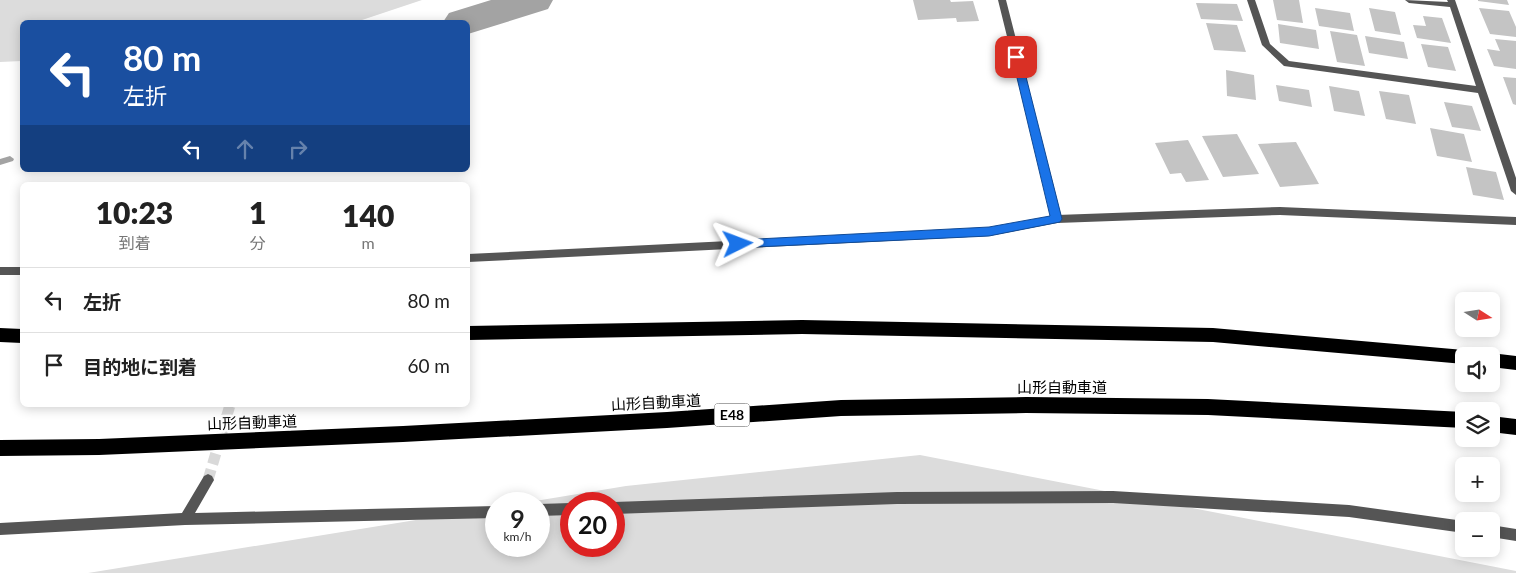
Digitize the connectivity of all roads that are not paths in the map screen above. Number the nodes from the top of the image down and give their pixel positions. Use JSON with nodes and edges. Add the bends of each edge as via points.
{"nodes":[{"id":1,"x":1002,"y":0,"type":"edge"},
{"id":2,"x":1251,"y":0,"type":"edge"},
{"id":3,"x":1410,"y":0,"type":"edge"},
{"id":4,"x":1451,"y":3,"type":"edge"},
{"id":5,"x":1481,"y":90,"type":"junction"},
{"id":6,"x":1516,"y":191,"type":"edge"},
{"id":7,"x":1057,"y":219,"type":"junction"},
{"id":8,"x":1516,"y":221,"type":"edge"},
{"id":9,"x":470,"y":258,"type":"edge"},
{"id":10,"x":20,"y":270,"type":"edge"},
{"id":11,"x":0,"y":271,"type":"edge"},
{"id":12,"x":470,"y":333,"type":"edge"},
{"id":13,"x":0,"y":335,"type":"edge"},
{"id":14,"x":20,"y":336,"type":"edge"},
{"id":15,"x":1455,"y":356,"type":"edge"},
{"id":16,"x":1500,"y":361,"type":"edge"},
{"id":17,"x":1516,"y":363,"type":"edge"},
{"id":18,"x":1455,"y":420,"type":"edge"},
{"id":19,"x":1500,"y":425,"type":"edge"},
{"id":20,"x":1516,"y":427,"type":"edge"},
{"id":21,"x":0,"y":448,"type":"edge"},
{"id":22,"x":208,"y":480,"type":"tunnel mouth"},
{"id":23,"x":625,"y":508,"type":"edge"},
{"id":24,"x":485,"y":512,"type":"edge"},
{"id":25,"x":186,"y":518,"type":"junction"},
{"id":26,"x":1455,"y":526,"type":"edge"},
{"id":27,"x":0,"y":529,"type":"edge"},
{"id":28,"x":1500,"y":532,"type":"edge"},
{"id":29,"x":1516,"y":534,"type":"edge"}],
"edges":[{"from":1,"to":7,"type":"street"},
{"from":2,"to":5,"type":"street","via":[[1266,45],[1287,64]]},
{"from":3,"to":4,"type":"street"},
{"from":4,"to":5,"type":"street"},
{"from":5,"to":6,"type":"street"},
{"from":7,"to":8,"type":"street","via":[[1280,211]]},
{"from":7,"to":9,"type":"street","via":[[989,232]]},
{"from":10,"to":11,"type":"street"},
{"from":12,"to":15,"type":"highway","via":[[802,327],[1213,335]]},
{"from":13,"to":14,"type":"highway"},
{"from":16,"to":17,"type":"highway"},
{"from":18,"to":21,"type":"highway","name":"山形自動車道","number":"E48","via":[[1208,407],[1026,405],[850,408],[393,434],[99,447]]},
{"from":19,"to":20,"type":"highway"},
{"from":22,"to":25,"type":"street"},
{"from":23,"to":26,"type":"street","via":[[897,498],[1114,497],[1349,511]]},
{"from":24,"to":25,"type":"street"},
{"from":25,"to":27,"type":"street"},
{"from":28,"to":29,"type":"street"}]}
